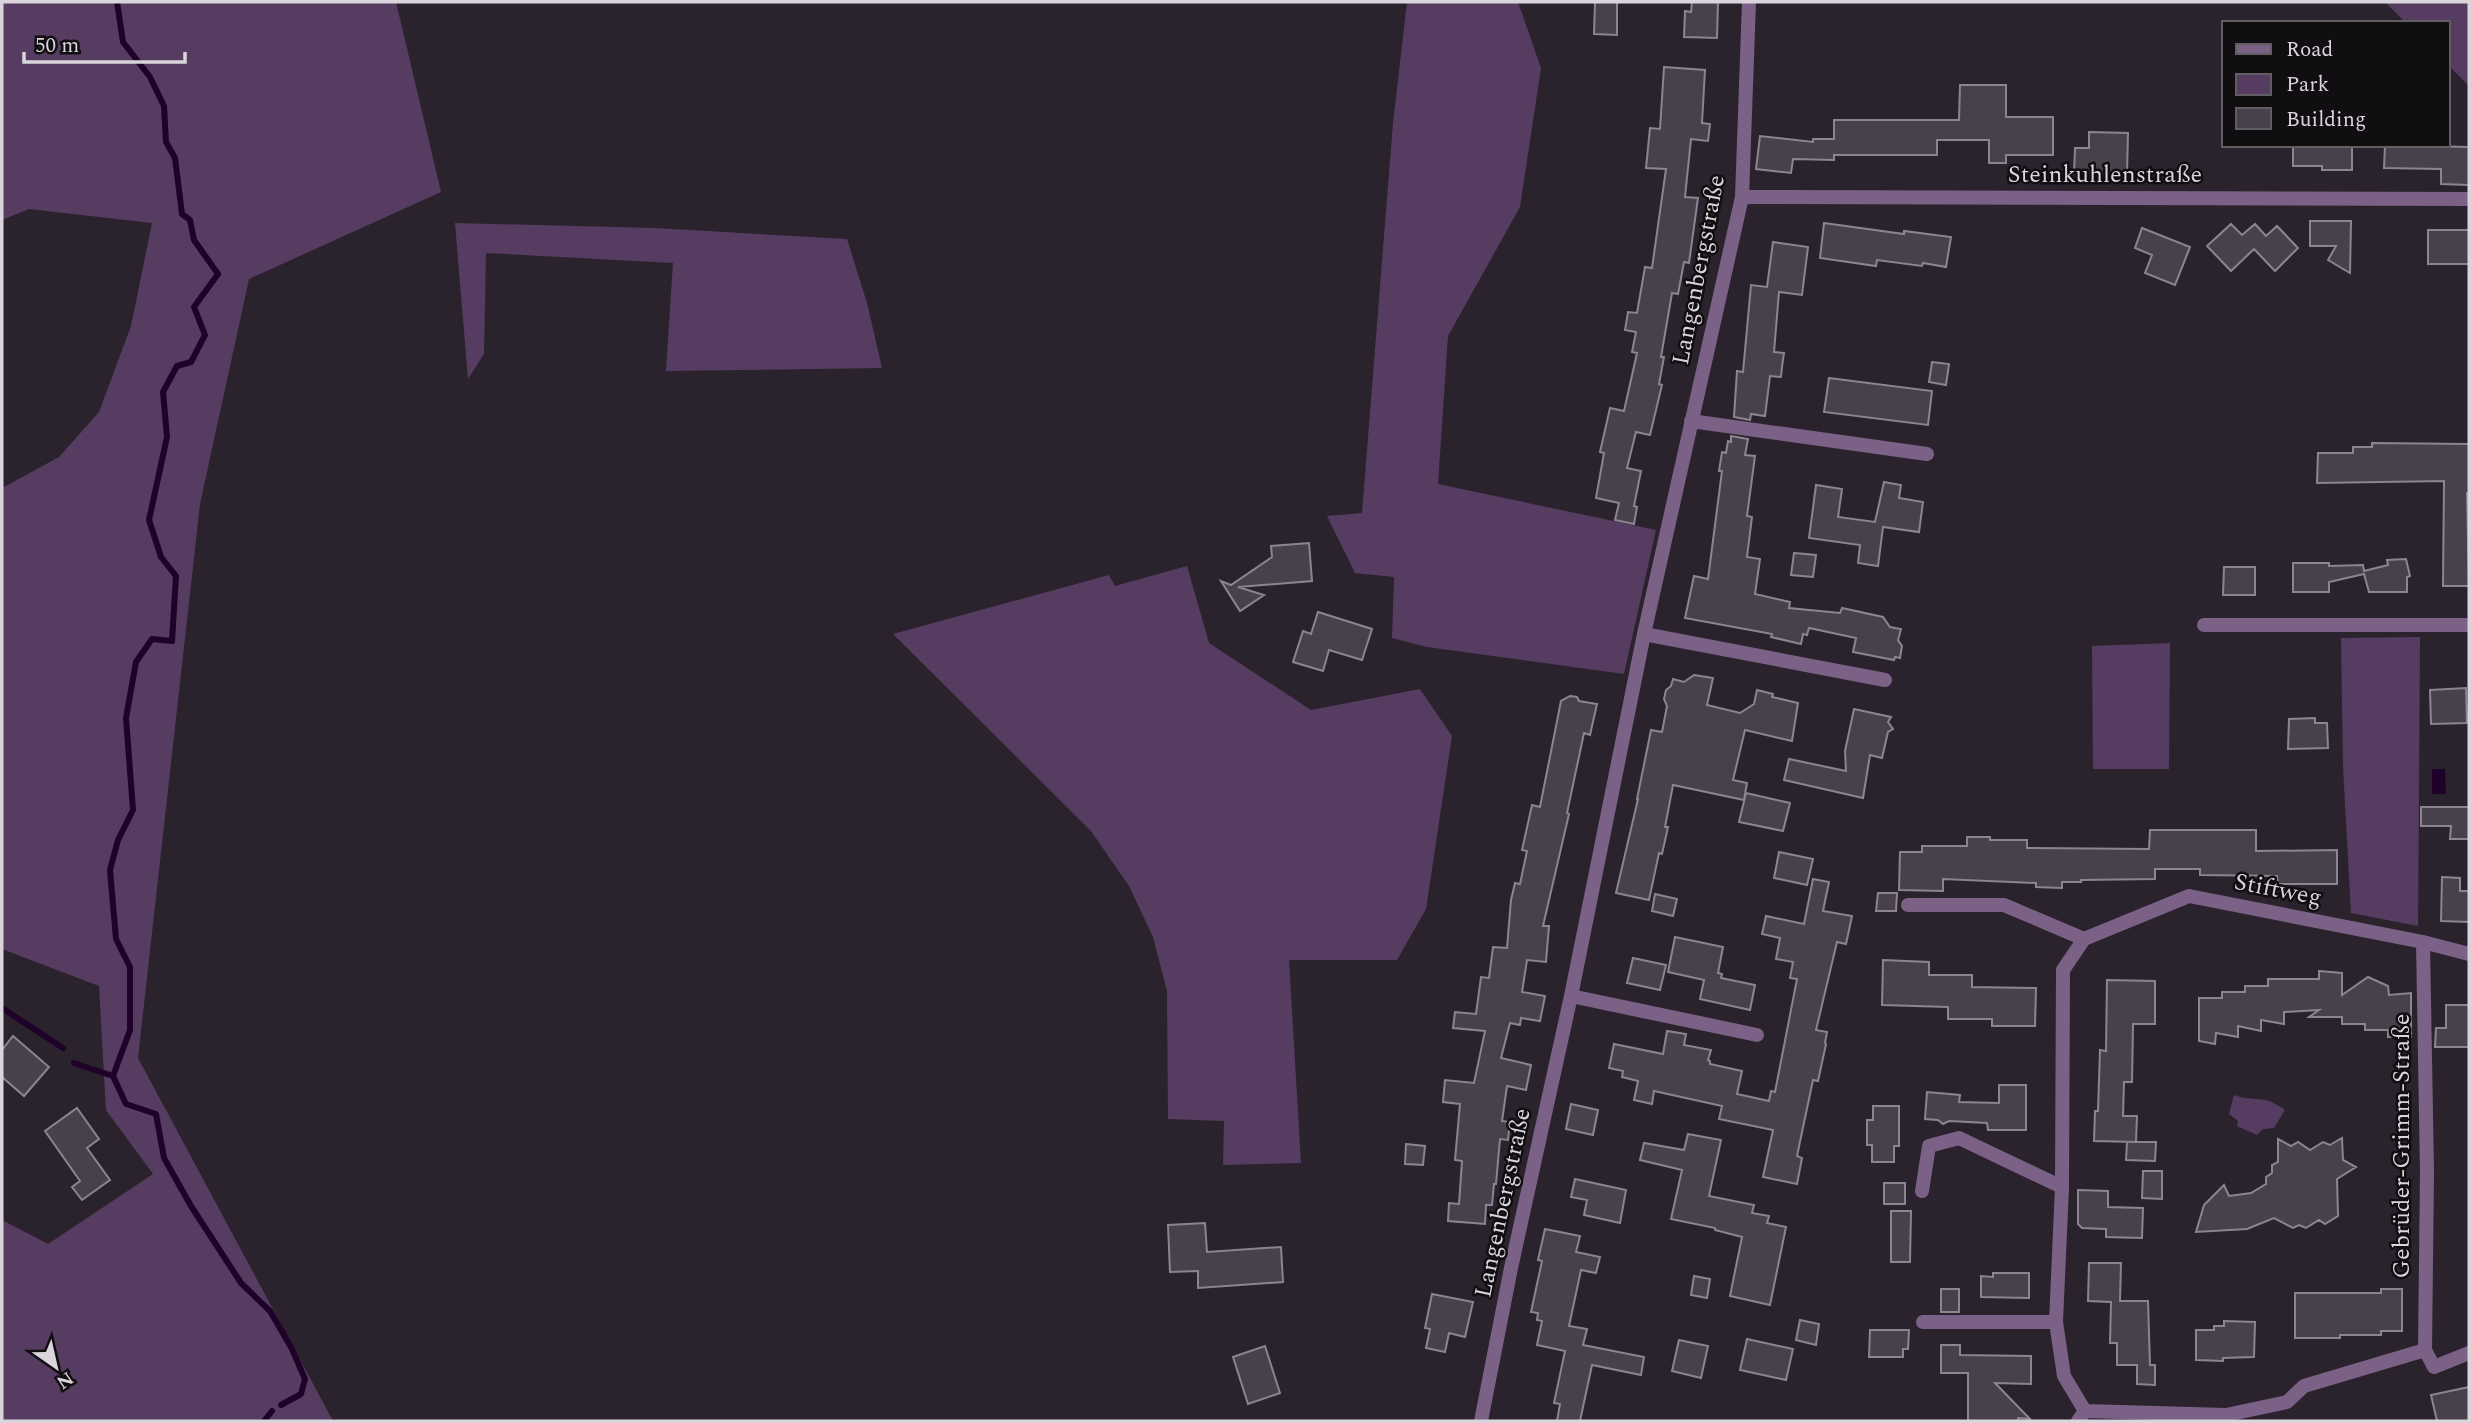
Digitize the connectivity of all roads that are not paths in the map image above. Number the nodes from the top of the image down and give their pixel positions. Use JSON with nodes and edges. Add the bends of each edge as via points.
{"nodes":[{"id":1,"x":1749,"y":2,"type":"edge"},
{"id":2,"x":1742,"y":197,"type":"junction"},
{"id":3,"x":2469,"y":198,"type":"edge"},
{"id":4,"x":1691,"y":421,"type":"junction"},
{"id":5,"x":1927,"y":454,"type":"dead end"},
{"id":6,"x":2204,"y":625,"type":"dead end"},
{"id":7,"x":2469,"y":625,"type":"edge"},
{"id":8,"x":1644,"y":634,"type":"junction"},
{"id":9,"x":1885,"y":680,"type":"dead end"},
{"id":10,"x":1908,"y":905,"type":"dead end"},
{"id":11,"x":2084,"y":939,"type":"junction"},
{"id":12,"x":2423,"y":942,"type":"junction"},
{"id":13,"x":2469,"y":954,"type":"edge"},
{"id":14,"x":1571,"y":996,"type":"junction"},
{"id":15,"x":1757,"y":1035,"type":"dead end"},
{"id":16,"x":2062,"y":1187,"type":"junction"},
{"id":17,"x":1922,"y":1191,"type":"dead end"},
{"id":18,"x":1923,"y":1322,"type":"dead end"},
{"id":19,"x":2056,"y":1322,"type":"junction"},
{"id":20,"x":2426,"y":1350,"type":"junction"},
{"id":21,"x":2469,"y":1353,"type":"edge"},
{"id":22,"x":2082,"y":1416,"type":"edge"},
{"id":23,"x":1481,"y":1421,"type":"edge"}],
"edges":[{"from":1,"to":2,"type":"street","name":"Langenbergstraße"},
{"from":2,"to":3,"type":"street","name":"Steinkuhlenstraße"},
{"from":2,"to":4,"type":"street","name":"Langenbergstraße"},
{"from":4,"to":5,"type":"street"},
{"from":4,"to":8,"type":"street","name":"Langenbergstraße"},
{"from":6,"to":7,"type":"street"},
{"from":8,"to":9,"type":"street"},
{"from":8,"to":14,"type":"street","name":"Langenbergstraße"},
{"from":10,"to":11,"type":"street","via":[[2004,905]]},
{"from":11,"to":12,"type":"street","name":"Stiftweg","via":[[2189,896]]},
{"from":11,"to":16,"type":"street","via":[[2063,970]]},
{"from":12,"to":13,"type":"street","name":"Stiftweg"},
{"from":12,"to":20,"type":"street","name":"Gebrüder-Grimm-Straße"},
{"from":14,"to":15,"type":"street"},
{"from":14,"to":23,"type":"street","name":"Langenbergstraße"},
{"from":16,"to":17,"type":"street","via":[[1959,1138],[1929,1146]]},
{"from":16,"to":19,"type":"street"},
{"from":18,"to":19,"type":"street"},
{"from":19,"to":22,"type":"street","via":[[2063,1376]]},
{"from":20,"to":21,"type":"street","via":[[2434,1367]]},
{"from":20,"to":22,"type":"street","via":[[2304,1387],[2287,1402],[2226,1415]]}]}
